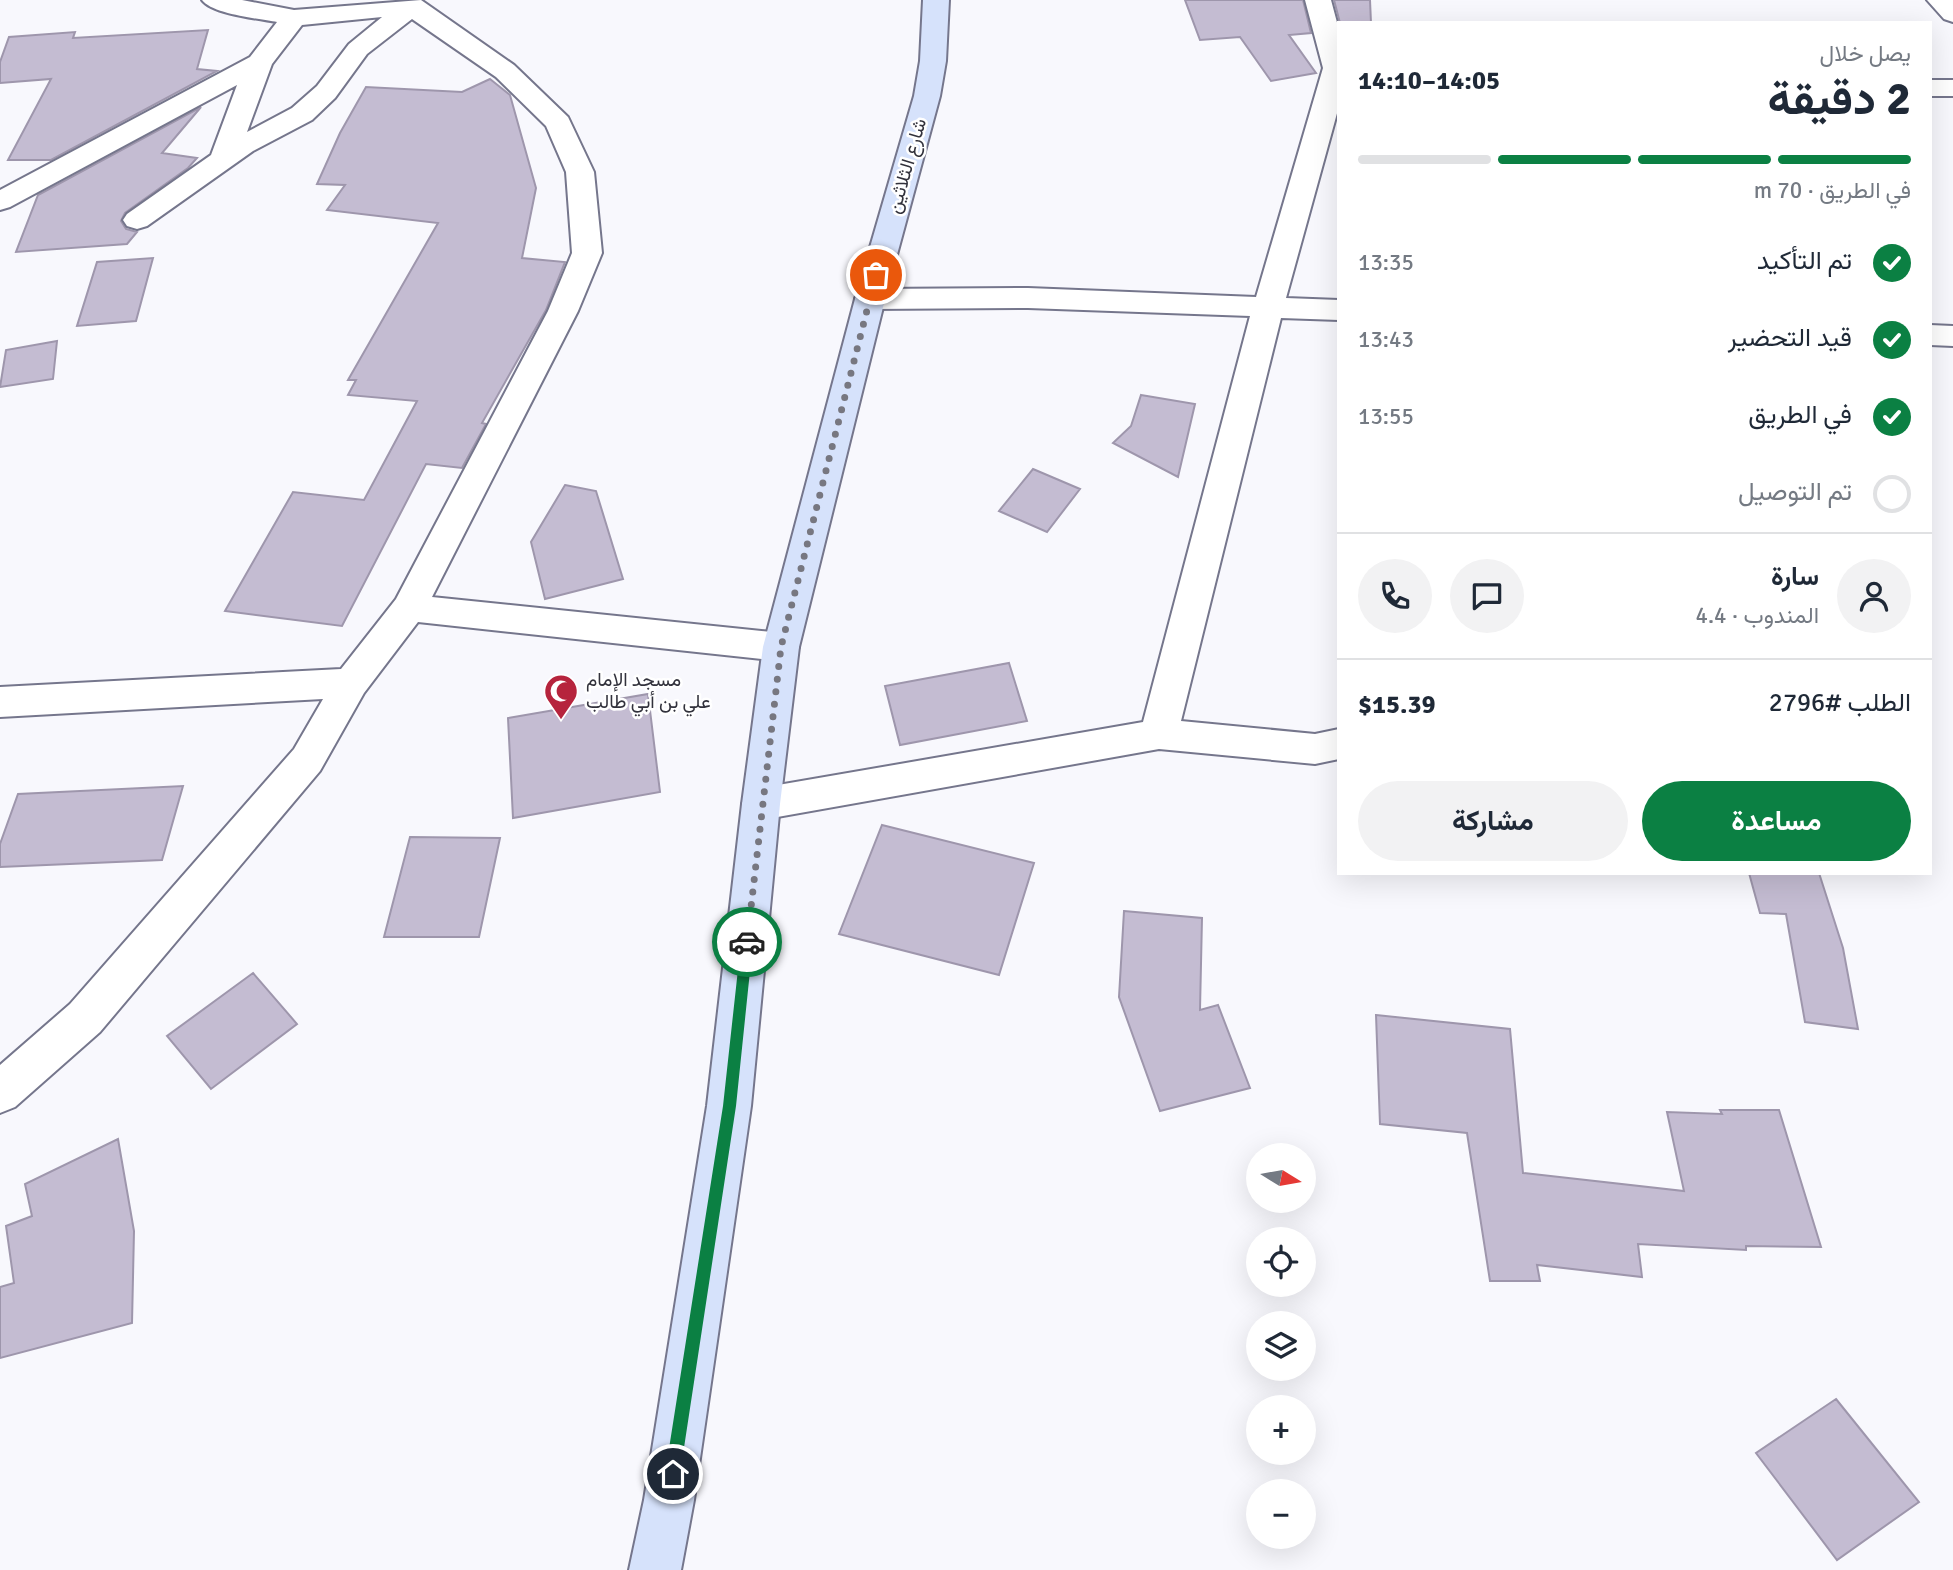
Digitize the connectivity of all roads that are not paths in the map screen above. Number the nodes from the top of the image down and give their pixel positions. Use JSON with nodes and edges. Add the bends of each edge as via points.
{"nodes":[{"id":1,"x":215,"y":0,"type":"edge"},
{"id":2,"x":936,"y":0,"type":"edge"},
{"id":3,"x":1318,"y":0,"type":"edge"},
{"id":4,"x":1940,"y":0,"type":"edge"},
{"id":5,"x":410,"y":3,"type":"edge"},
{"id":6,"x":1953,"y":14,"type":"edge"},
{"id":7,"x":294,"y":18,"type":"junction"},
{"id":8,"x":259,"y":63,"type":"junction"},
{"id":9,"x":1337,"y":68,"type":"edge"},
{"id":10,"x":1932,"y":88,"type":"edge"},
{"id":11,"x":1953,"y":88,"type":"edge"},
{"id":12,"x":223,"y":159,"type":"junction"},
{"id":13,"x":0,"y":201,"type":"edge"},
{"id":14,"x":138,"y":220,"type":"dead end"},
{"id":15,"x":870,"y":299,"type":"junction"},
{"id":16,"x":1268,"y":307,"type":"junction"},
{"id":17,"x":1337,"y":310,"type":"edge"},
{"id":18,"x":1932,"y":335,"type":"edge"},
{"id":19,"x":1953,"y":336,"type":"edge"},
{"id":20,"x":410,"y":608,"type":"junction"},
{"id":21,"x":781,"y":647,"type":"junction"},
{"id":22,"x":351,"y":683,"type":"junction"},
{"id":23,"x":0,"y":702,"type":"edge"},
{"id":24,"x":1159,"y":734,"type":"junction"},
{"id":25,"x":1337,"y":744,"type":"edge"},
{"id":26,"x":761,"y":804,"type":"junction"},
{"id":27,"x":0,"y":1093,"type":"edge"},
{"id":28,"x":655,"y":1570,"type":"edge"}],
"edges":[{"from":1,"to":7,"type":"street"},
{"from":2,"to":15,"type":"street","name":"شارع الثلاثين","via":[[927,96]]},
{"from":3,"to":9,"type":"street"},
{"from":4,"to":6,"type":"street"},
{"from":5,"to":7,"type":"street"},
{"from":5,"to":12,"type":"street","via":[[358,49],[326,92],[302,114]]},
{"from":5,"to":20,"type":"street","via":[[505,71],[558,123],[580,172],[587,253],[563,311]]},
{"from":7,"to":8,"type":"street"},
{"from":8,"to":12,"type":"street"},
{"from":8,"to":13,"type":"street"},
{"from":9,"to":16,"type":"street"},
{"from":10,"to":11,"type":"street"},
{"from":12,"to":14,"type":"street"},
{"from":15,"to":16,"type":"street","via":[[1028,298]]},
{"from":15,"to":21,"type":"street","name":"شارع الثلاثين"},
{"from":16,"to":17,"type":"street"},
{"from":16,"to":24,"type":"street"},
{"from":18,"to":19,"type":"street"},
{"from":20,"to":21,"type":"street"},
{"from":20,"to":22,"type":"street"},
{"from":21,"to":26,"type":"street","name":"شارع الثلاثين"},
{"from":22,"to":23,"type":"street"},
{"from":22,"to":27,"type":"street","via":[[307,760],[85,1018]]},
{"from":24,"to":25,"type":"street","via":[[1315,749]]},
{"from":24,"to":26,"type":"street"},
{"from":26,"to":28,"type":"street","name":"شارع الثلاثين","via":[[729,1106]]}]}
